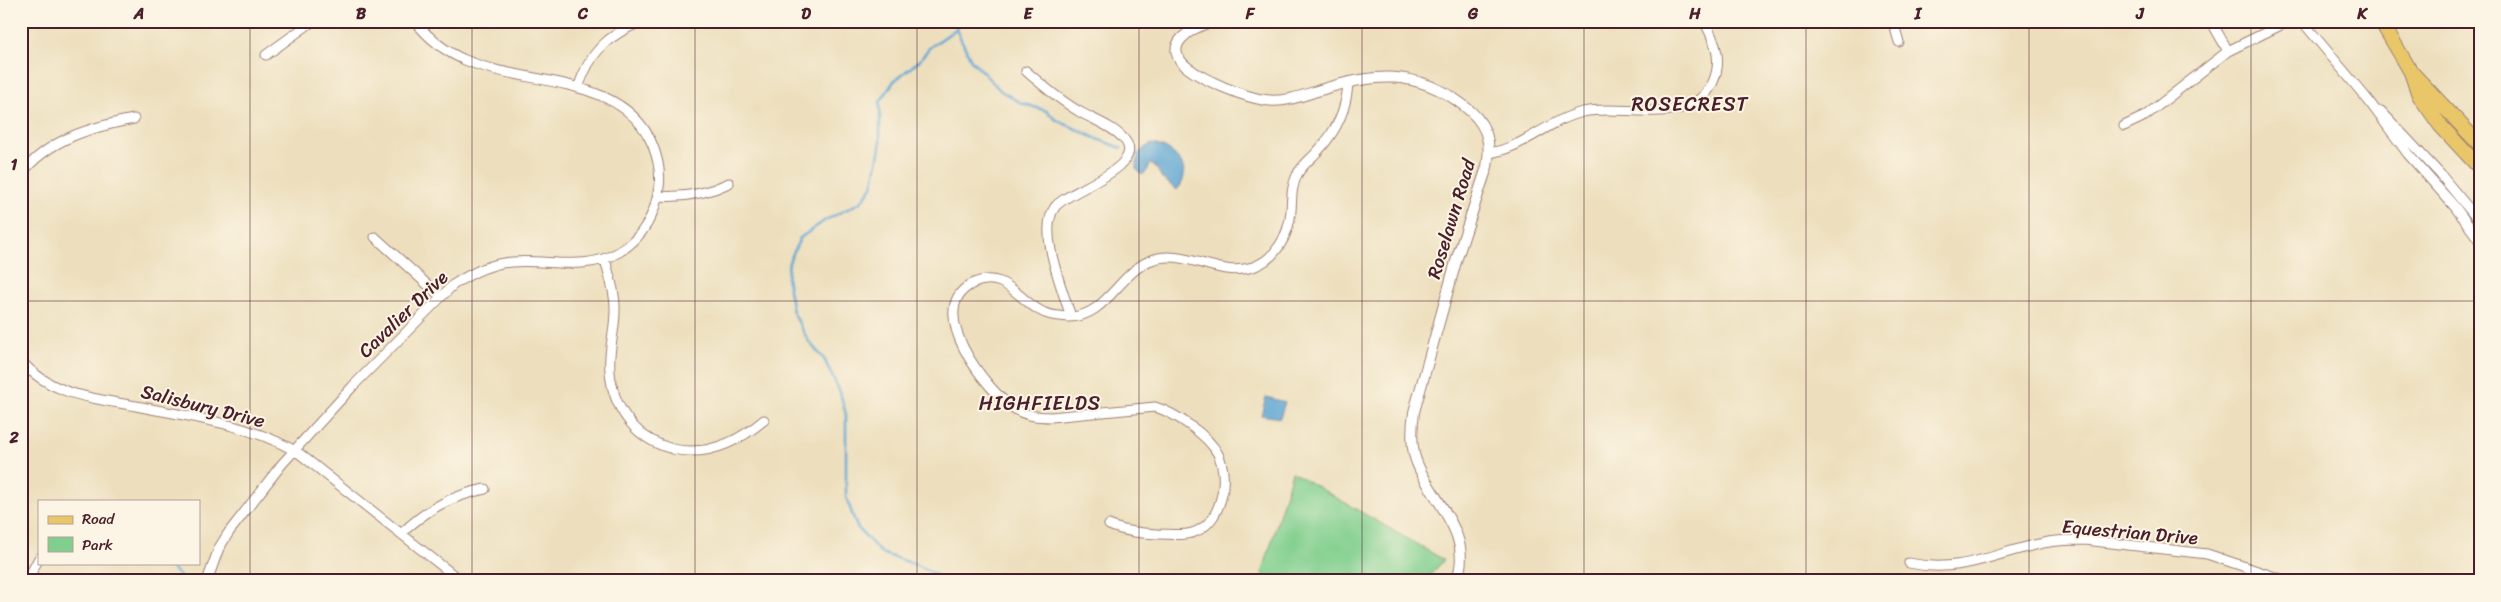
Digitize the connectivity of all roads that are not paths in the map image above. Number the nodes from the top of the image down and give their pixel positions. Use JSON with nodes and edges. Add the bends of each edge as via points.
{"nodes":[{"id":1,"x":313,"y":21,"type":"edge"},
{"id":2,"x":415,"y":21,"type":"edge"},
{"id":3,"x":643,"y":21,"type":"edge"},
{"id":4,"x":1214,"y":21,"type":"edge"},
{"id":5,"x":1704,"y":21,"type":"edge"},
{"id":6,"x":1893,"y":21,"type":"edge"},
{"id":7,"x":2212,"y":21,"type":"edge"},
{"id":8,"x":2289,"y":21,"type":"edge"},
{"id":9,"x":2302,"y":21,"type":"edge"},
{"id":10,"x":2381,"y":21,"type":"edge"},
{"id":11,"x":1899,"y":42,"type":"dead end"},
{"id":12,"x":2228,"y":51,"type":"junction"},
{"id":13,"x":266,"y":55,"type":"dead end"},
{"id":14,"x":1026,"y":71,"type":"dead end"},
{"id":15,"x":2411,"y":72,"type":"junction"},
{"id":16,"x":1348,"y":82,"type":"junction"},
{"id":17,"x":578,"y":88,"type":"junction"},
{"id":18,"x":2368,"y":100,"type":"junction"},
{"id":19,"x":134,"y":119,"type":"dead end"},
{"id":20,"x":2124,"y":126,"type":"dead end"},
{"id":21,"x":2480,"y":146,"type":"edge"},
{"id":22,"x":1489,"y":152,"type":"junction"},
{"id":23,"x":2480,"y":168,"type":"edge"},
{"id":24,"x":21,"y":174,"type":"edge"},
{"id":25,"x":730,"y":183,"type":"dead end"},
{"id":26,"x":658,"y":196,"type":"junction"},
{"id":27,"x":2480,"y":222,"type":"edge"},
{"id":28,"x":375,"y":238,"type":"dead end"},
{"id":29,"x":2480,"y":241,"type":"edge"},
{"id":30,"x":605,"y":259,"type":"junction"},
{"id":31,"x":440,"y":296,"type":"junction"},
{"id":32,"x":1071,"y":317,"type":"junction"},
{"id":33,"x":21,"y":361,"type":"edge"},
{"id":34,"x":29,"y":370,"type":"junction"},
{"id":35,"x":21,"y":377,"type":"edge"},
{"id":36,"x":764,"y":420,"type":"dead end"},
{"id":37,"x":294,"y":450,"type":"junction"},
{"id":38,"x":485,"y":489,"type":"dead end"},
{"id":39,"x":1110,"y":525,"type":"dead end"},
{"id":40,"x":402,"y":533,"type":"junction"},
{"id":41,"x":38,"y":560,"type":"edge"},
{"id":42,"x":1909,"y":562,"type":"dead end"},
{"id":43,"x":27,"y":581,"type":"edge"},
{"id":44,"x":207,"y":581,"type":"edge"},
{"id":45,"x":461,"y":581,"type":"edge"},
{"id":46,"x":1456,"y":581,"type":"edge"},
{"id":47,"x":2287,"y":581,"type":"edge"}],
"edges":[{"from":1,"to":13,"type":"street"},
{"from":2,"to":17,"type":"street","name":"Cavalier Drive","via":[[433,42],[464,60]]},
{"from":3,"to":17,"type":"street","via":[[620,31],[598,48]]},
{"from":4,"to":16,"type":"street","name":"Roselawn Road","via":[[1187,32],[1179,43],[1180,57],[1188,68],[1234,91],[1265,100],[1283,101]]},
{"from":5,"to":22,"type":"street","via":[[1716,47],[1718,68],[1707,92],[1691,105],[1670,111],[1601,109],[1585,112],[1554,122],[1510,148]]},
{"from":6,"to":11,"type":"street"},
{"from":7,"to":12,"type":"street"},
{"from":8,"to":12,"type":"street"},
{"from":9,"to":18,"type":"street"},
{"from":10,"to":15,"type":"main road"},
{"from":12,"to":20,"type":"street","via":[[2145,116]]},
{"from":14,"to":32,"type":"street","via":[[1056,96],[1122,137],[1128,150],[1126,158],[1114,172],[1061,201],[1050,216],[1048,230],[1052,253]]},
{"from":15,"to":21,"type":"main road"},
{"from":15,"to":23,"type":"main road","via":[[2419,95],[2440,125]]},
{"from":16,"to":22,"type":"street","name":"Roselawn Road","via":[[1387,76],[1434,87],[1477,117],[1487,134]]},
{"from":16,"to":32,"type":"street","via":[[1342,118],[1325,144],[1300,170],[1292,185],[1290,223],[1273,255],[1252,267],[1231,270],[1184,258],[1160,257],[1132,273],[1098,308],[1082,316]]},
{"from":17,"to":26,"type":"street","name":"Cavalier Drive","via":[[620,104],[643,127],[658,161]]},
{"from":18,"to":27,"type":"street","via":[[2403,132]]},
{"from":18,"to":29,"type":"street"},
{"from":19,"to":24,"type":"street","via":[[65,139],[40,154]]},
{"from":22,"to":46,"type":"street","name":"Roselawn Road","via":[[1412,426],[1420,468],[1455,531],[1461,560]]},
{"from":25,"to":26,"type":"street","via":[[698,195]]},
{"from":26,"to":30,"type":"street","name":"Cavalier Drive","via":[[653,213],[639,235]]},
{"from":28,"to":31,"type":"street"},
{"from":30,"to":31,"type":"street","name":"Cavalier Drive","via":[[575,264],[525,261],[496,264],[468,276]]},
{"from":30,"to":36,"type":"street","via":[[616,308],[610,357],[612,386],[628,422],[652,440],[690,451],[723,446]]},
{"from":31,"to":37,"type":"street","name":"Cavalier Drive"},
{"from":32,"to":39,"type":"street","via":[[1046,314],[1034,308],[1009,285],[990,280],[973,283],[961,293],[954,322],[959,341],[972,362],[1004,401],[1015,409],[1051,417],[1143,407],[1161,409],[1187,423],[1215,449],[1222,469],[1223,489],[1213,517],[1202,528],[1194,532],[1149,534]]},
{"from":33,"to":34,"type":"street","name":"Salisbury Drive"},
{"from":34,"to":35,"type":"street"},
{"from":34,"to":37,"type":"street","name":"Salisbury Drive","via":[[45,382],[73,395],[215,422]]},
{"from":37,"to":40,"type":"street","name":"Salisbury Drive"},
{"from":37,"to":44,"type":"street","name":"Cavalier Drive","via":[[228,532]]},
{"from":38,"to":40,"type":"street","via":[[441,502]]},
{"from":40,"to":45,"type":"street","name":"Salisbury Drive"},
{"from":41,"to":43,"type":"street"},
{"from":42,"to":47,"type":"street","name":"Equestrian Drive","via":[[1951,567],[2036,544],[2085,540],[2207,554]]}]}
